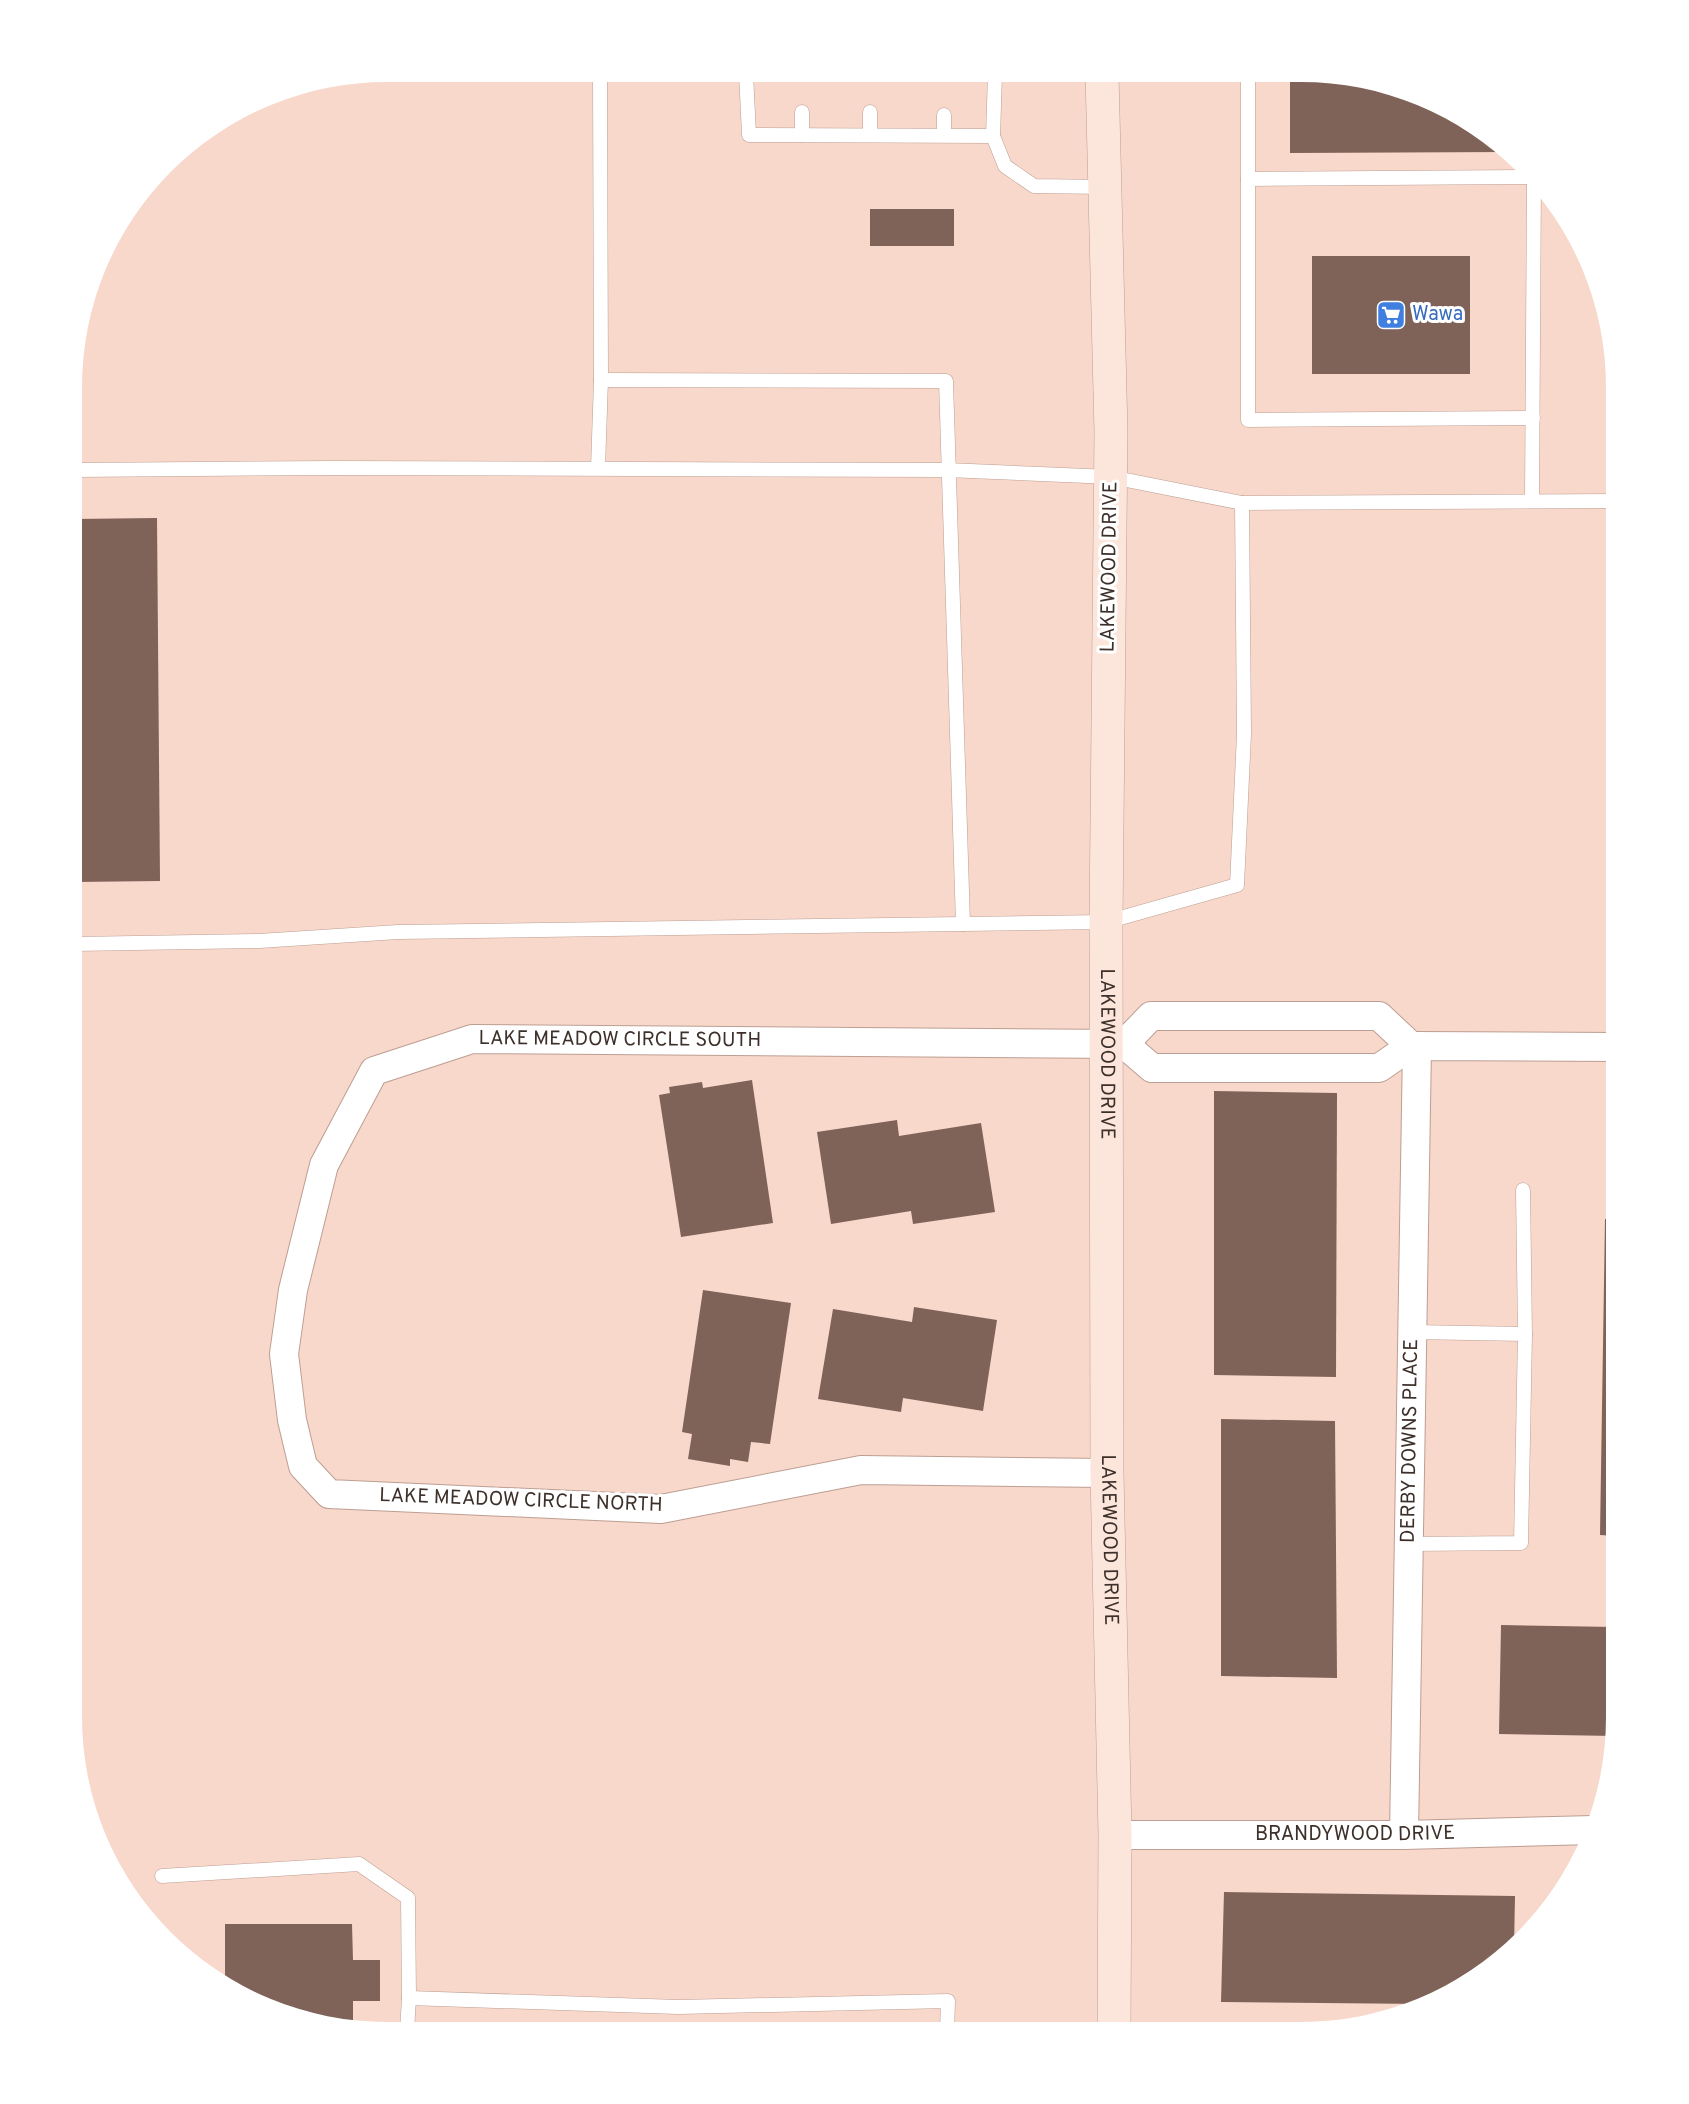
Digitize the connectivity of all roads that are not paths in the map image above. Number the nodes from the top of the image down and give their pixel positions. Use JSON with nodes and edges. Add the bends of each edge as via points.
{"nodes":[{"id":1,"x":600,"y":83,"type":"edge"},
{"id":2,"x":746,"y":83,"type":"edge"},
{"id":3,"x":995,"y":83,"type":"edge"},
{"id":4,"x":1102,"y":83,"type":"edge"},
{"id":5,"x":1248,"y":83,"type":"edge"},
{"id":6,"x":802,"y":112,"type":"dead end"},
{"id":7,"x":870,"y":112,"type":"dead end"},
{"id":8,"x":944,"y":115,"type":"dead end"},
{"id":9,"x":802,"y":135,"type":"junction"},
{"id":10,"x":870,"y":135,"type":"junction"},
{"id":11,"x":944,"y":135,"type":"junction"},
{"id":12,"x":993,"y":136,"type":"junction"},
{"id":13,"x":1522,"y":177,"type":"edge"},
{"id":14,"x":1248,"y":179,"type":"junction"},
{"id":15,"x":1105,"y":187,"type":"junction"},
{"id":16,"x":1535,"y":191,"type":"edge"},
{"id":17,"x":601,"y":380,"type":"junction"},
{"id":18,"x":1533,"y":418,"type":"junction"},
{"id":19,"x":598,"y":468,"type":"junction"},
{"id":20,"x":83,"y":470,"type":"edge"},
{"id":21,"x":947,"y":470,"type":"junction"},
{"id":22,"x":1111,"y":477,"type":"junction"},
{"id":23,"x":1532,"y":501,"type":"junction"},
{"id":24,"x":1606,"y":501,"type":"edge"},
{"id":25,"x":1242,"y":503,"type":"junction"},
{"id":26,"x":1106,"y":922,"type":"junction"},
{"id":27,"x":963,"y":924,"type":"junction"},
{"id":28,"x":83,"y":944,"type":"edge"},
{"id":29,"x":1116,"y":1044,"type":"junction"},
{"id":30,"x":1414,"y":1046,"type":"junction"},
{"id":31,"x":1606,"y":1047,"type":"edge"},
{"id":32,"x":1524,"y":1190,"type":"dead end"},
{"id":33,"x":293,"y":1290,"type":"joint"},
{"id":34,"x":1412,"y":1332,"type":"junction"},
{"id":35,"x":1525,"y":1334,"type":"junction"},
{"id":36,"x":1107,"y":1473,"type":"junction"},
{"id":37,"x":1409,"y":1544,"type":"junction"},
{"id":38,"x":1583,"y":1832,"type":"edge"},
{"id":39,"x":1115,"y":1835,"type":"junction"},
{"id":40,"x":1404,"y":1835,"type":"junction"},
{"id":41,"x":162,"y":1876,"type":"dead end"},
{"id":42,"x":409,"y":1998,"type":"junction"},
{"id":43,"x":408,"y":2022,"type":"edge"},
{"id":44,"x":947,"y":2022,"type":"edge"},
{"id":45,"x":1114,"y":2022,"type":"edge"}],
"edges":[{"from":1,"to":17,"type":"lane"},
{"from":2,"to":9,"type":"lane","via":[[748,135]]},
{"from":3,"to":12,"type":"lane"},
{"from":4,"to":15,"type":"street","name":"LAKEWOOD DRIVE"},
{"from":5,"to":14,"type":"lane"},
{"from":6,"to":9,"type":"lane"},
{"from":7,"to":10,"type":"lane"},
{"from":8,"to":11,"type":"lane"},
{"from":9,"to":10,"type":"lane"},
{"from":10,"to":11,"type":"lane"},
{"from":11,"to":12,"type":"lane"},
{"from":12,"to":15,"type":"lane","via":[[1005,166],[1034,186]]},
{"from":13,"to":14,"type":"lane"},
{"from":14,"to":18,"type":"lane","via":[[1248,420]]},
{"from":15,"to":22,"type":"street","name":"LAKEWOOD DRIVE"},
{"from":16,"to":18,"type":"lane"},
{"from":17,"to":19,"type":"lane"},
{"from":17,"to":21,"type":"lane","via":[[946,381]]},
{"from":18,"to":23,"type":"lane"},
{"from":19,"to":20,"type":"lane"},
{"from":19,"to":21,"type":"lane"},
{"from":21,"to":22,"type":"lane"},
{"from":21,"to":27,"type":"lane"},
{"from":22,"to":25,"type":"lane"},
{"from":22,"to":26,"type":"street","name":"LAKEWOOD DRIVE"},
{"from":23,"to":24,"type":"lane"},
{"from":23,"to":25,"type":"lane"},
{"from":25,"to":26,"type":"lane","via":[[1244,734],[1237,885]]},
{"from":26,"to":27,"type":"lane"},
{"from":26,"to":29,"type":"street","name":"LAKEWOOD DRIVE"},
{"from":27,"to":28,"type":"lane","via":[[398,932],[259,941]]},
{"from":29,"to":30,"type":"street","via":[[1152,1068],[1379,1068]]},
{"from":29,"to":30,"type":"street","via":[[1151,1016],[1379,1016]]},
{"from":29,"to":33,"type":"street","name":"LAKE MEADOW CIRCLE SOUTH","via":[[472,1039],[374,1071],[324,1165]]},
{"from":29,"to":36,"type":"street","name":"LAKEWOOD DRIVE"},
{"from":30,"to":31,"type":"street"},
{"from":30,"to":34,"type":"street","name":"DERBY DOWNS PLACE"},
{"from":32,"to":35,"type":"lane"},
{"from":33,"to":36,"type":"street","name":"LAKE MEADOW CIRCLE NORTH","via":[[284,1354],[292,1420],[303,1466],[329,1494],[661,1509],[861,1470]]},
{"from":34,"to":35,"type":"lane"},
{"from":34,"to":37,"type":"street","name":"DERBY DOWNS PLACE"},
{"from":35,"to":37,"type":"lane","via":[[1521,1543]]},
{"from":36,"to":39,"type":"street","name":"LAKEWOOD DRIVE"},
{"from":37,"to":40,"type":"street","name":"DERBY DOWNS PLACE"},
{"from":38,"to":40,"type":"street","name":"BRANDYWOOD DRIVE"},
{"from":39,"to":40,"type":"street","name":"BRANDYWOOD DRIVE"},
{"from":39,"to":45,"type":"street","name":"LAKEWOOD DRIVE"},
{"from":41,"to":42,"type":"lane","via":[[359,1864],[408,1898]]},
{"from":42,"to":43,"type":"lane"},
{"from":42,"to":44,"type":"lane","via":[[678,2007],[948,2001]]}]}
